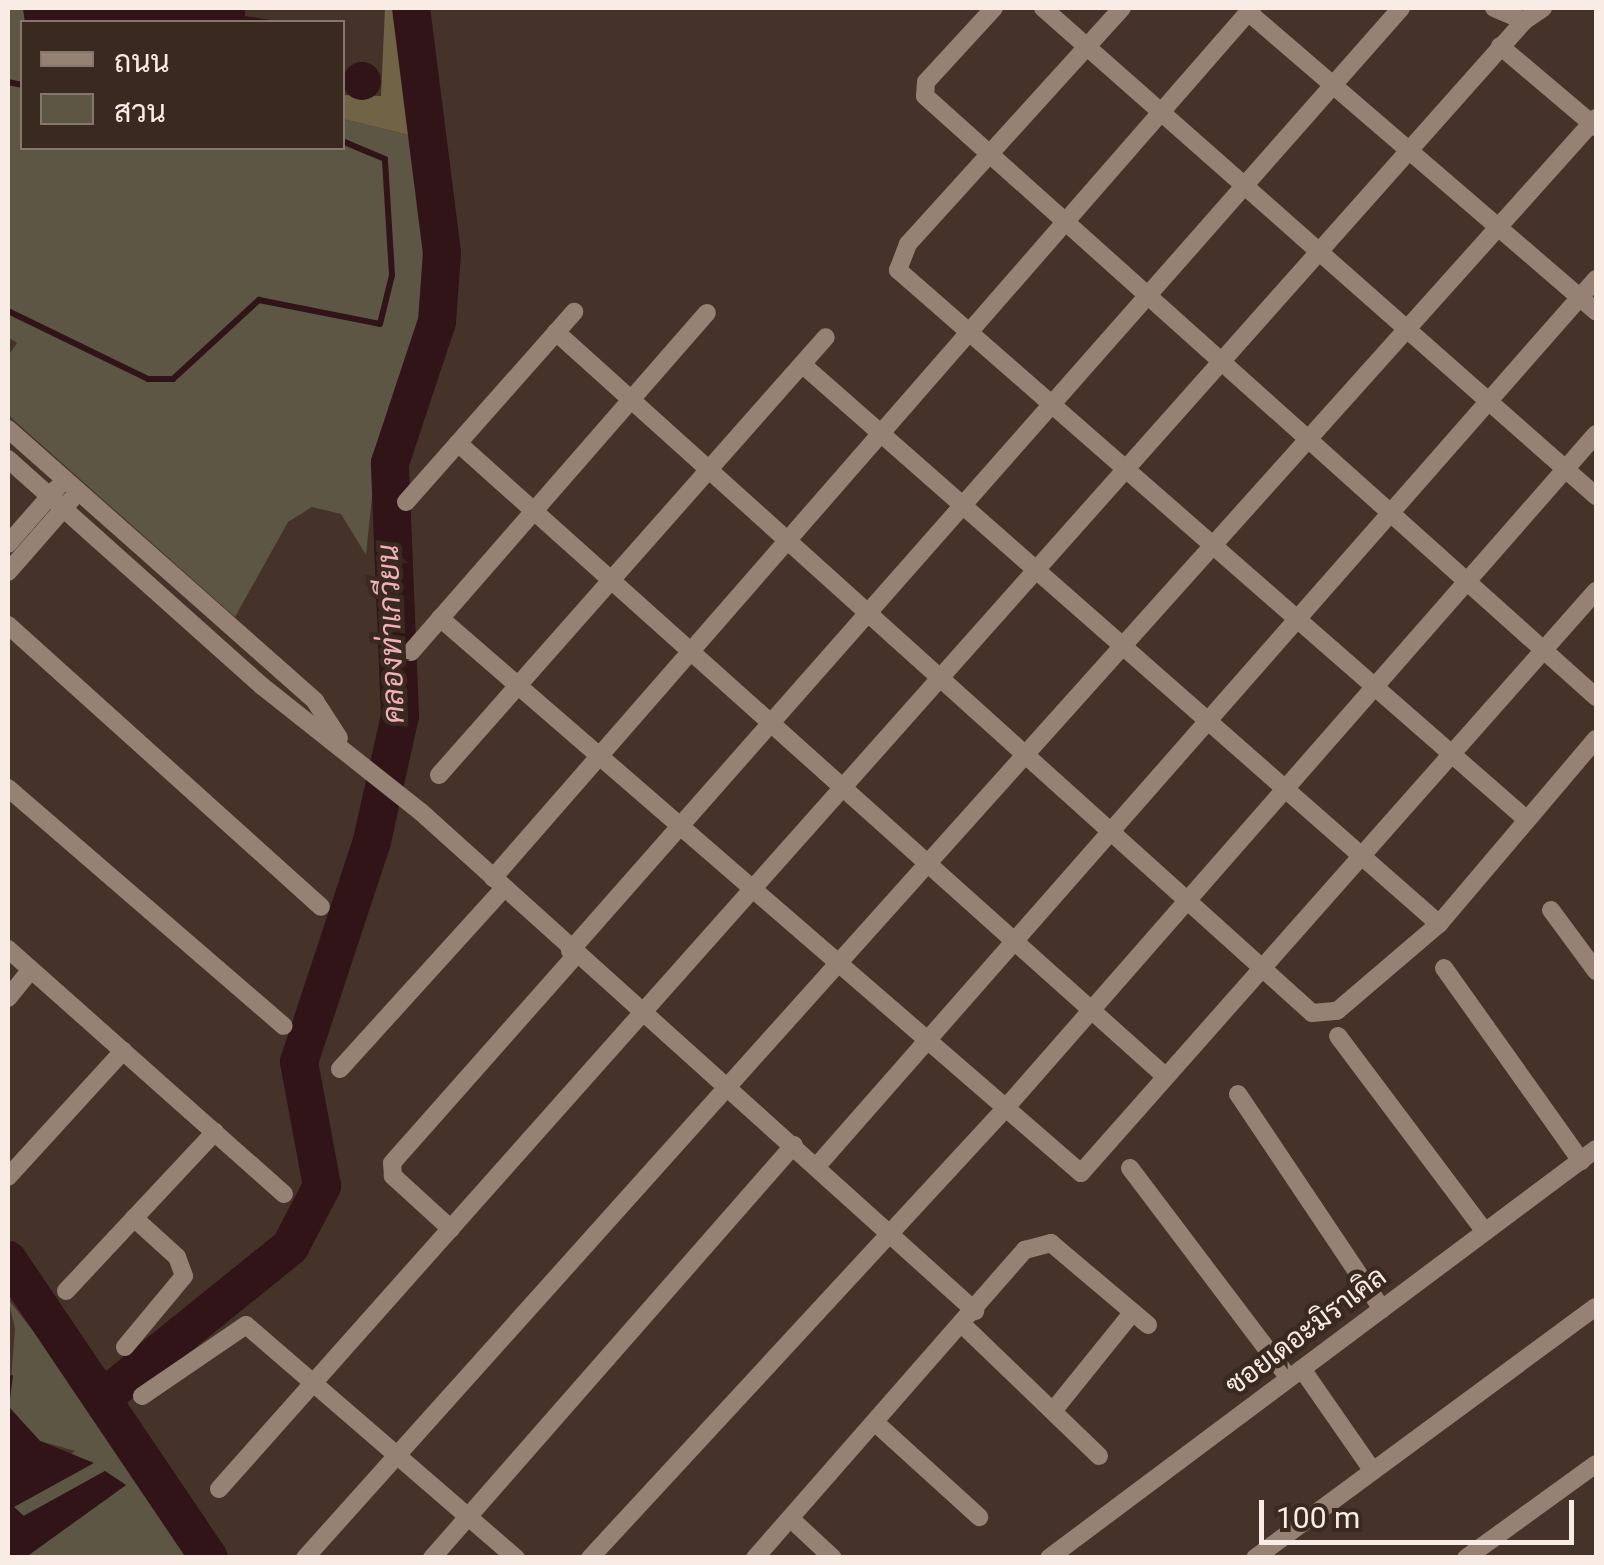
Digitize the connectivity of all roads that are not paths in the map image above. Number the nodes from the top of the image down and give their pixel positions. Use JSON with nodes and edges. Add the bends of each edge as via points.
{"nodes":[{"id":1,"x":994,"y":8,"type":"edge"},
{"id":2,"x":1042,"y":8,"type":"edge"},
{"id":3,"x":1122,"y":8,"type":"edge"},
{"id":4,"x":1401,"y":8,"type":"edge"},
{"id":5,"x":1494,"y":8,"type":"edge"},
{"id":6,"x":1543,"y":8,"type":"edge"},
{"id":7,"x":1250,"y":10,"type":"edge"},
{"id":8,"x":1524,"y":21,"type":"junction"},
{"id":9,"x":1086,"y":46,"type":"junction"},
{"id":10,"x":1500,"y":46,"type":"junction"},
{"id":11,"x":1331,"y":87,"type":"junction"},
{"id":12,"x":1164,"y":110,"type":"junction"},
{"id":13,"x":1595,"y":123,"type":"edge"},
{"id":14,"x":1407,"y":150,"type":"junction"},
{"id":15,"x":989,"y":158,"type":"junction"},
{"id":16,"x":1242,"y":183,"type":"junction"},
{"id":17,"x":1065,"y":220,"type":"junction"},
{"id":18,"x":1500,"y":226,"type":"junction"},
{"id":19,"x":1318,"y":246,"type":"junction"},
{"id":20,"x":1596,"y":279,"type":"edge"},
{"id":21,"x":1144,"y":290,"type":"junction"},
{"id":22,"x":1580,"y":297,"type":"junction"},
{"id":23,"x":574,"y":312,"type":"dead end"},
{"id":24,"x":1596,"y":312,"type":"edge"},
{"id":25,"x":706,"y":313,"type":"dead end"},
{"id":26,"x":972,"y":326,"type":"junction"},
{"id":27,"x":1411,"y":326,"type":"junction"},
{"id":28,"x":556,"y":332,"type":"junction"},
{"id":29,"x":826,"y":337,"type":"dead end"},
{"id":30,"x":1218,"y":356,"type":"junction"},
{"id":31,"x":802,"y":365,"type":"junction"},
{"id":32,"x":1050,"y":396,"type":"junction"},
{"id":33,"x":630,"y":400,"type":"junction"},
{"id":34,"x":1489,"y":400,"type":"junction"},
{"id":35,"x":8,"y":429,"type":"edge"},
{"id":36,"x":880,"y":432,"type":"junction"},
{"id":37,"x":1596,"y":434,"type":"edge"},
{"id":38,"x":1306,"y":436,"type":"junction"},
{"id":39,"x":458,"y":443,"type":"junction"},
{"id":40,"x":8,"y":459,"type":"edge"},
{"id":41,"x":1124,"y":462,"type":"junction"},
{"id":42,"x":708,"y":468,"type":"junction"},
{"id":43,"x":1566,"y":468,"type":"junction"},
{"id":44,"x":64,"y":480,"type":"junction"},
{"id":45,"x":78,"y":492,"type":"junction"},
{"id":46,"x":1596,"y":496,"type":"edge"},
{"id":47,"x":959,"y":501,"type":"junction"},
{"id":48,"x":57,"y":502,"type":"junction"},
{"id":49,"x":406,"y":502,"type":"dead end"},
{"id":50,"x":534,"y":511,"type":"junction"},
{"id":51,"x":1390,"y":511,"type":"junction"},
{"id":52,"x":786,"y":538,"type":"junction"},
{"id":53,"x":1214,"y":542,"type":"junction"},
{"id":54,"x":8,"y":544,"type":"edge"},
{"id":55,"x":1030,"y":568,"type":"junction"},
{"id":56,"x":8,"y":572,"type":"edge"},
{"id":57,"x":167,"y":572,"type":"junction"},
{"id":58,"x":609,"y":577,"type":"junction"},
{"id":59,"x":1468,"y":582,"type":"junction"},
{"id":60,"x":151,"y":590,"type":"junction"},
{"id":61,"x":1596,"y":590,"type":"edge"},
{"id":62,"x":864,"y":608,"type":"junction"},
{"id":63,"x":1297,"y":615,"type":"junction"},
{"id":64,"x":440,"y":618,"type":"junction"},
{"id":65,"x":8,"y":625,"type":"edge"},
{"id":66,"x":1544,"y":650,"type":"junction"},
{"id":67,"x":691,"y":651,"type":"junction"},
{"id":68,"x":1122,"y":651,"type":"junction"},
{"id":69,"x":411,"y":652,"type":"dead end"},
{"id":70,"x":276,"y":668,"type":"junction"},
{"id":71,"x":937,"y":674,"type":"junction"},
{"id":72,"x":513,"y":684,"type":"junction"},
{"id":73,"x":1374,"y":684,"type":"junction"},
{"id":74,"x":262,"y":686,"type":"junction"},
{"id":75,"x":1596,"y":697,"type":"edge"},
{"id":76,"x":1204,"y":720,"type":"junction"},
{"id":77,"x":773,"y":721,"type":"junction"},
{"id":78,"x":1596,"y":739,"type":"edge"},
{"id":79,"x":342,"y":742,"type":"junction"},
{"id":80,"x":1452,"y":753,"type":"junction"},
{"id":81,"x":1026,"y":756,"type":"junction"},
{"id":82,"x":598,"y":759,"type":"junction"},
{"id":83,"x":439,"y":775,"type":"dead end"},
{"id":84,"x":841,"y":783,"type":"junction"},
{"id":85,"x":8,"y":788,"type":"edge"},
{"id":86,"x":1278,"y":788,"type":"junction"},
{"id":87,"x":1526,"y":818,"type":"junction"},
{"id":88,"x":682,"y":828,"type":"junction"},
{"id":89,"x":1109,"y":831,"type":"junction"},
{"id":90,"x":1361,"y":856,"type":"junction"},
{"id":91,"x":931,"y":864,"type":"junction"},
{"id":92,"x":498,"y":883,"type":"junction"},
{"id":93,"x":757,"y":893,"type":"junction"},
{"id":94,"x":1185,"y":897,"type":"junction"},
{"id":95,"x":321,"y":907,"type":"dead end"},
{"id":96,"x":1551,"y":910,"type":"dead end"},
{"id":97,"x":1439,"y":924,"type":"junction"},
{"id":98,"x":1018,"y":942,"type":"junction"},
{"id":99,"x":8,"y":949,"type":"edge"},
{"id":100,"x":572,"y":953,"type":"junction"},
{"id":101,"x":840,"y":964,"type":"junction"},
{"id":102,"x":1263,"y":968,"type":"junction"},
{"id":103,"x":1444,"y":968,"type":"dead end"},
{"id":104,"x":32,"y":970,"type":"junction"},
{"id":105,"x":1596,"y":971,"type":"edge"},
{"id":106,"x":8,"y":998,"type":"edge"},
{"id":107,"x":1091,"y":1006,"type":"junction"},
{"id":108,"x":648,"y":1016,"type":"junction"},
{"id":109,"x":284,"y":1026,"type":"dead end"},
{"id":110,"x":1338,"y":1036,"type":"dead end"},
{"id":111,"x":928,"y":1047,"type":"junction"},
{"id":112,"x":123,"y":1051,"type":"junction"},
{"id":113,"x":340,"y":1069,"type":"dead end"},
{"id":114,"x":1166,"y":1077,"type":"junction"},
{"id":115,"x":730,"y":1086,"type":"junction"},
{"id":116,"x":1238,"y":1094,"type":"dead end"},
{"id":117,"x":1003,"y":1111,"type":"junction"},
{"id":118,"x":214,"y":1132,"type":"junction"},
{"id":119,"x":794,"y":1145,"type":"junction"},
{"id":120,"x":1596,"y":1150,"type":"edge"},
{"id":121,"x":1581,"y":1161,"type":"junction"},
{"id":122,"x":818,"y":1166,"type":"junction"},
{"id":123,"x":1130,"y":1168,"type":"dead end"},
{"id":124,"x":8,"y":1177,"type":"edge"},
{"id":125,"x":284,"y":1194,"type":"dead end"},
{"id":126,"x":134,"y":1218,"type":"junction"},
{"id":127,"x":451,"y":1229,"type":"junction"},
{"id":128,"x":891,"y":1232,"type":"junction"},
{"id":129,"x":1485,"y":1232,"type":"junction"},
{"id":130,"x":66,"y":1291,"type":"dead end"},
{"id":131,"x":1596,"y":1308,"type":"edge"},
{"id":132,"x":1382,"y":1310,"type":"junction"},
{"id":133,"x":1133,"y":1312,"type":"junction"},
{"id":134,"x":970,"y":1319,"type":"junction"},
{"id":135,"x":1148,"y":1325,"type":"dead end"},
{"id":136,"x":126,"y":1347,"type":"dead end"},
{"id":137,"x":1296,"y":1374,"type":"junction"},
{"id":138,"x":312,"y":1383,"type":"junction"},
{"id":139,"x":142,"y":1396,"type":"dead end"},
{"id":140,"x":1053,"y":1411,"type":"junction"},
{"id":141,"x":878,"y":1426,"type":"junction"},
{"id":142,"x":396,"y":1451,"type":"junction"},
{"id":143,"x":1098,"y":1456,"type":"dead end"},
{"id":144,"x":1596,"y":1464,"type":"edge"},
{"id":145,"x":1373,"y":1471,"type":"junction"},
{"id":146,"x":219,"y":1488,"type":"dead end"},
{"id":147,"x":469,"y":1515,"type":"junction"},
{"id":148,"x":979,"y":1517,"type":"dead end"},
{"id":149,"x":790,"y":1518,"type":"junction"},
{"id":150,"x":305,"y":1558,"type":"edge"},
{"id":151,"x":432,"y":1558,"type":"edge"},
{"id":152,"x":516,"y":1558,"type":"edge"},
{"id":153,"x":590,"y":1558,"type":"edge"},
{"id":154,"x":755,"y":1558,"type":"edge"},
{"id":155,"x":833,"y":1558,"type":"edge"},
{"id":156,"x":1049,"y":1558,"type":"edge"},
{"id":157,"x":1255,"y":1558,"type":"edge"},
{"id":158,"x":1466,"y":1558,"type":"edge"}],
"edges":[{"from":1,"to":15,"type":"street","via":[[922,90]]},
{"from":2,"to":9,"type":"street"},
{"from":3,"to":9,"type":"street"},
{"from":4,"to":11,"type":"street"},
{"from":5,"to":8,"type":"street"},
{"from":6,"to":8,"type":"street"},
{"from":7,"to":11,"type":"street"},
{"from":7,"to":12,"type":"street"},
{"from":8,"to":10,"type":"street"},
{"from":9,"to":12,"type":"street"},
{"from":9,"to":15,"type":"street"},
{"from":10,"to":13,"type":"street"},
{"from":10,"to":14,"type":"street"},
{"from":11,"to":14,"type":"street"},
{"from":11,"to":16,"type":"street"},
{"from":12,"to":16,"type":"street"},
{"from":12,"to":17,"type":"street"},
{"from":13,"to":18,"type":"street"},
{"from":14,"to":18,"type":"street"},
{"from":14,"to":19,"type":"street"},
{"from":15,"to":17,"type":"street"},
{"from":15,"to":26,"type":"street","via":[[908,244],[898,270]]},
{"from":16,"to":19,"type":"street"},
{"from":16,"to":21,"type":"street"},
{"from":17,"to":21,"type":"street"},
{"from":17,"to":26,"type":"street"},
{"from":18,"to":22,"type":"street"},
{"from":18,"to":27,"type":"street"},
{"from":19,"to":27,"type":"street"},
{"from":19,"to":30,"type":"street"},
{"from":20,"to":22,"type":"street"},
{"from":21,"to":30,"type":"street"},
{"from":21,"to":32,"type":"street"},
{"from":22,"to":24,"type":"street"},
{"from":22,"to":34,"type":"street"},
{"from":23,"to":28,"type":"street"},
{"from":25,"to":33,"type":"street"},
{"from":26,"to":32,"type":"street"},
{"from":26,"to":36,"type":"street"},
{"from":27,"to":34,"type":"street"},
{"from":27,"to":38,"type":"street"},
{"from":28,"to":33,"type":"street"},
{"from":28,"to":39,"type":"street"},
{"from":29,"to":31,"type":"street"},
{"from":30,"to":38,"type":"street"},
{"from":30,"to":41,"type":"street"},
{"from":31,"to":36,"type":"street"},
{"from":31,"to":42,"type":"street"},
{"from":32,"to":41,"type":"street"},
{"from":32,"to":47,"type":"street"},
{"from":33,"to":42,"type":"street"},
{"from":33,"to":50,"type":"street"},
{"from":34,"to":43,"type":"street"},
{"from":34,"to":51,"type":"street"},
{"from":35,"to":44,"type":"street"},
{"from":36,"to":47,"type":"street"},
{"from":36,"to":52,"type":"street"},
{"from":37,"to":43,"type":"street"},
{"from":38,"to":51,"type":"street"},
{"from":38,"to":53,"type":"street"},
{"from":39,"to":49,"type":"street"},
{"from":39,"to":50,"type":"street"},
{"from":40,"to":48,"type":"street"},
{"from":41,"to":53,"type":"street"},
{"from":41,"to":55,"type":"street"},
{"from":42,"to":52,"type":"street"},
{"from":42,"to":58,"type":"street"},
{"from":43,"to":46,"type":"street"},
{"from":43,"to":59,"type":"street"},
{"from":44,"to":45,"type":"street"},
{"from":44,"to":48,"type":"street"},
{"from":45,"to":48,"type":"street"},
{"from":45,"to":57,"type":"street"},
{"from":47,"to":55,"type":"street"},
{"from":47,"to":62,"type":"street"},
{"from":48,"to":54,"type":"street"},
{"from":48,"to":56,"type":"street"},
{"from":48,"to":60,"type":"street"},
{"from":50,"to":58,"type":"street"},
{"from":50,"to":64,"type":"street"},
{"from":51,"to":59,"type":"street"},
{"from":51,"to":63,"type":"street"},
{"from":52,"to":62,"type":"street"},
{"from":52,"to":67,"type":"street"},
{"from":53,"to":63,"type":"street"},
{"from":53,"to":68,"type":"street"},
{"from":55,"to":68,"type":"street"},
{"from":55,"to":71,"type":"street"},
{"from":57,"to":60,"type":"street"},
{"from":57,"to":70,"type":"street"},
{"from":58,"to":67,"type":"street"},
{"from":58,"to":72,"type":"street"},
{"from":59,"to":66,"type":"street"},
{"from":59,"to":73,"type":"street"},
{"from":60,"to":74,"type":"street"},
{"from":61,"to":66,"type":"street"},
{"from":62,"to":71,"type":"street"},
{"from":62,"to":77,"type":"street"},
{"from":63,"to":73,"type":"street"},
{"from":63,"to":76,"type":"street"},
{"from":64,"to":69,"type":"street"},
{"from":64,"to":72,"type":"street"},
{"from":65,"to":95,"type":"street"},
{"from":66,"to":75,"type":"street"},
{"from":66,"to":80,"type":"street"},
{"from":67,"to":77,"type":"street"},
{"from":67,"to":82,"type":"street"},
{"from":68,"to":76,"type":"street"},
{"from":68,"to":81,"type":"street"},
{"from":70,"to":74,"type":"street"},
{"from":70,"to":79,"type":"street"},
{"from":71,"to":81,"type":"street"},
{"from":71,"to":84,"type":"street"},
{"from":72,"to":82,"type":"street"},
{"from":72,"to":83,"type":"street"},
{"from":73,"to":80,"type":"street"},
{"from":73,"to":86,"type":"street"},
{"from":74,"to":79,"type":"street"},
{"from":76,"to":86,"type":"street"},
{"from":76,"to":89,"type":"street"},
{"from":77,"to":84,"type":"street"},
{"from":77,"to":88,"type":"street"},
{"from":78,"to":87,"type":"street"},
{"from":79,"to":92,"type":"street"},
{"from":80,"to":87,"type":"street"},
{"from":80,"to":90,"type":"street"},
{"from":81,"to":89,"type":"street"},
{"from":81,"to":91,"type":"street"},
{"from":82,"to":88,"type":"street"},
{"from":82,"to":92,"type":"street"},
{"from":84,"to":91,"type":"street"},
{"from":84,"to":93,"type":"street"},
{"from":85,"to":109,"type":"street"},
{"from":86,"to":90,"type":"street"},
{"from":86,"to":94,"type":"street"},
{"from":87,"to":97,"type":"street"},
{"from":88,"to":93,"type":"street"},
{"from":88,"to":100,"type":"street"},
{"from":89,"to":94,"type":"street"},
{"from":89,"to":98,"type":"street"},
{"from":90,"to":97,"type":"street"},
{"from":90,"to":102,"type":"street"},
{"from":91,"to":98,"type":"street"},
{"from":91,"to":101,"type":"street"},
{"from":92,"to":100,"type":"street"},
{"from":92,"to":113,"type":"street"},
{"from":93,"to":101,"type":"street"},
{"from":93,"to":108,"type":"street"},
{"from":94,"to":102,"type":"street"},
{"from":94,"to":107,"type":"street"},
{"from":96,"to":105,"type":"street"},
{"from":97,"to":102,"type":"street","via":[[1324,1016]]},
{"from":98,"to":107,"type":"street"},
{"from":98,"to":111,"type":"street"},
{"from":99,"to":104,"type":"street"},
{"from":100,"to":108,"type":"street"},
{"from":100,"to":127,"type":"street","via":[[392,1162],[393,1176]]},
{"from":101,"to":111,"type":"street"},
{"from":101,"to":115,"type":"street"},
{"from":102,"to":114,"type":"street"},
{"from":103,"to":121,"type":"street"},
{"from":104,"to":106,"type":"street"},
{"from":104,"to":112,"type":"street"},
{"from":107,"to":114,"type":"street"},
{"from":107,"to":117,"type":"street"},
{"from":108,"to":115,"type":"street"},
{"from":108,"to":127,"type":"street"},
{"from":110,"to":129,"type":"street"},
{"from":111,"to":117,"type":"street"},
{"from":111,"to":122,"type":"street"},
{"from":112,"to":118,"type":"street"},
{"from":112,"to":124,"type":"street"},
{"from":114,"to":117,"type":"street","via":[[1081,1173]]},
{"from":115,"to":119,"type":"street"},
{"from":115,"to":142,"type":"street"},
{"from":116,"to":132,"type":"street"},
{"from":117,"to":128,"type":"street"},
{"from":118,"to":125,"type":"street"},
{"from":118,"to":126,"type":"street"},
{"from":119,"to":122,"type":"street"},
{"from":119,"to":147,"type":"street"},
{"from":120,"to":121,"type":"street","name":"ซอยเดอะมิราเคิล"},
{"from":121,"to":129,"type":"street","name":"ซอยเดอะมิราเคิล"},
{"from":122,"to":128,"type":"street"},
{"from":123,"to":137,"type":"street"},
{"from":126,"to":130,"type":"street"},
{"from":126,"to":136,"type":"street","via":[[177,1256],[184,1276]]},
{"from":127,"to":138,"type":"street"},
{"from":128,"to":134,"type":"street"},
{"from":128,"to":153,"type":"street"},
{"from":129,"to":132,"type":"street","name":"ซอยเดอะมิราเคิล"},
{"from":131,"to":145,"type":"street"},
{"from":132,"to":137,"type":"street","name":"ซอยเดอะมิราเคิล"},
{"from":133,"to":134,"type":"street","via":[[1042,1242],[1010,1264]]},
{"from":133,"to":135,"type":"street"},
{"from":133,"to":140,"type":"street"},
{"from":134,"to":140,"type":"street"},
{"from":134,"to":141,"type":"street"},
{"from":137,"to":145,"type":"street"},
{"from":137,"to":156,"type":"street","name":"ซอยเดอะมิราเคิล"},
{"from":138,"to":139,"type":"street","via":[[238,1323]]},
{"from":138,"to":142,"type":"street"},
{"from":138,"to":146,"type":"street"},
{"from":140,"to":143,"type":"street"},
{"from":141,"to":148,"type":"street"},
{"from":141,"to":149,"type":"street"},
{"from":142,"to":147,"type":"street"},
{"from":142,"to":150,"type":"street"},
{"from":144,"to":158,"type":"street"},
{"from":145,"to":157,"type":"street"},
{"from":147,"to":151,"type":"street"},
{"from":147,"to":152,"type":"street"},
{"from":149,"to":154,"type":"street"},
{"from":149,"to":155,"type":"street"}]}
